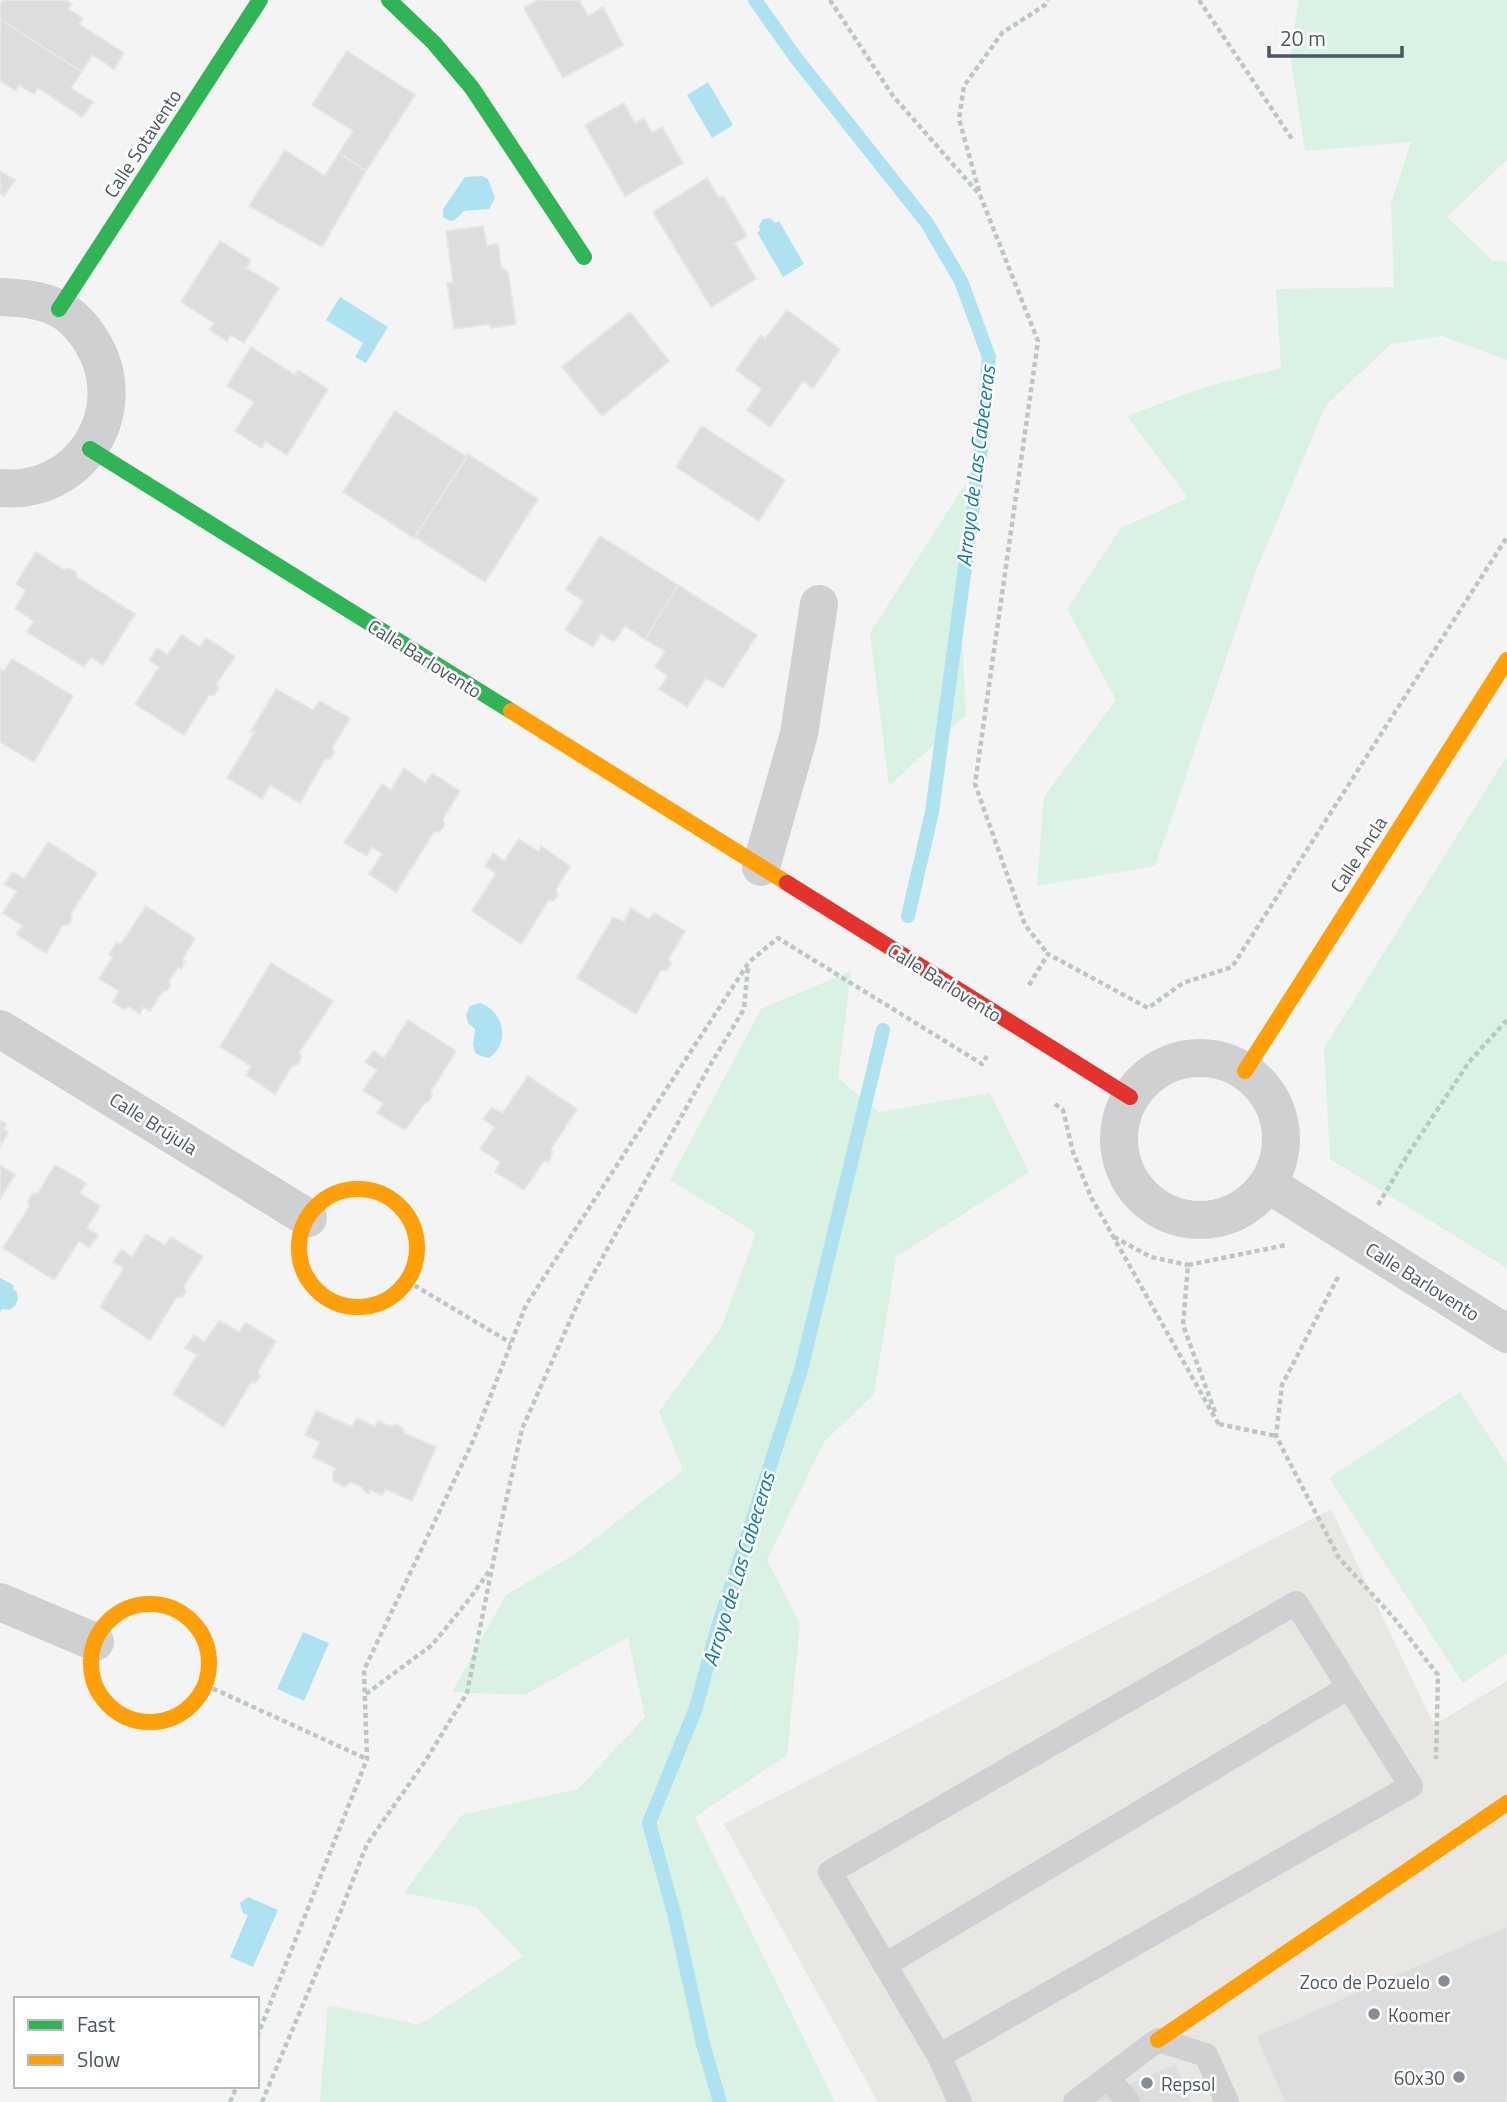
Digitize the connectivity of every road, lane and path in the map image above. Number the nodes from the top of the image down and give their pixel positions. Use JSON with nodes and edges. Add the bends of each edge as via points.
{"nodes":[{"id":1,"x":260,"y":0,"type":"edge"},
{"id":2,"x":389,"y":0,"type":"edge"},
{"id":3,"x":830,"y":0,"type":"edge"},
{"id":4,"x":1048,"y":0,"type":"edge"},
{"id":5,"x":1199,"y":0,"type":"edge"},
{"id":6,"x":1293,"y":139,"type":"dead end"},
{"id":7,"x":980,"y":195,"type":"junction"},
{"id":8,"x":584,"y":257,"type":"dead end"},
{"id":9,"x":0,"y":297,"type":"edge"},
{"id":10,"x":59,"y":309,"type":"junction"},
{"id":11,"x":90,"y":449,"type":"junction"},
{"id":12,"x":0,"y":488,"type":"edge"},
{"id":13,"x":1507,"y":537,"type":"edge"},
{"id":14,"x":819,"y":604,"type":"dead end"},
{"id":15,"x":1507,"y":660,"type":"edge"},
{"id":16,"x":761,"y":867,"type":"junction"},
{"id":17,"x":1048,"y":954,"type":"junction"},
{"id":18,"x":749,"y":962,"type":"junction"},
{"id":19,"x":1507,"y":1020,"type":"edge"},
{"id":20,"x":1007,"y":1021,"type":"junction"},
{"id":21,"x":0,"y":1029,"type":"edge"},
{"id":22,"x":987,"y":1056,"type":"junction"},
{"id":23,"x":998,"y":1064,"type":"dead end"},
{"id":24,"x":1245,"y":1071,"type":"junction"},
{"id":25,"x":1130,"y":1097,"type":"junction"},
{"id":26,"x":1052,"y":1102,"type":"dead end"},
{"id":27,"x":1268,"y":1184,"type":"junction"},
{"id":28,"x":308,"y":1218,"type":"junction"},
{"id":29,"x":1114,"y":1237,"type":"junction"},
{"id":30,"x":1357,"y":1240,"type":"junction"},
{"id":31,"x":1287,"y":1244,"type":"dead end"},
{"id":32,"x":1188,"y":1265,"type":"junction"},
{"id":33,"x":1329,"y":1269,"type":"dead end"},
{"id":34,"x":407,"y":1281,"type":"junction"},
{"id":35,"x":1507,"y":1334,"type":"edge"},
{"id":36,"x":511,"y":1343,"type":"junction"},
{"id":37,"x":1220,"y":1425,"type":"junction"},
{"id":38,"x":1276,"y":1436,"type":"junction"},
{"id":39,"x":492,"y":1567,"type":"junction"},
{"id":40,"x":0,"y":1602,"type":"edge"},
{"id":41,"x":95,"y":1642,"type":"junction"},
{"id":42,"x":205,"y":1685,"type":"junction"},
{"id":43,"x":1349,"y":1687,"type":"junction"},
{"id":44,"x":365,"y":1694,"type":"junction"},
{"id":45,"x":367,"y":1759,"type":"junction"},
{"id":46,"x":1435,"y":1770,"type":"dead end"},
{"id":47,"x":1507,"y":1804,"type":"edge"},
{"id":48,"x":885,"y":1965,"type":"junction"},
{"id":49,"x":259,"y":2032,"type":"edge"},
{"id":50,"x":1158,"y":2040,"type":"junction"},
{"id":51,"x":939,"y":2056,"type":"junction"},
{"id":52,"x":1108,"y":2078,"type":"junction"},
{"id":53,"x":262,"y":2102,"type":"edge"},
{"id":54,"x":960,"y":2102,"type":"edge"},
{"id":55,"x":1075,"y":2102,"type":"edge"},
{"id":56,"x":1128,"y":2102,"type":"edge"},
{"id":57,"x":1227,"y":2102,"type":"edge"}],
"edges":[{"from":1,"to":10,"type":"street","name":"Calle Sotavento"},
{"from":2,"to":8,"type":"street","via":[[472,88]]},
{"from":3,"to":7,"type":"path","via":[[894,96]]},
{"from":4,"to":7,"type":"path","via":[[1002,33],[964,86],[959,119]]},
{"from":5,"to":6,"type":"path"},
{"from":7,"to":17,"type":"path","via":[[1038,341],[975,784],[1025,925]]},
{"from":9,"to":10,"type":"street","via":[[29,298]]},
{"from":10,"to":11,"type":"street","via":[[84,330],[95,347],[108,388],[104,420]]},
{"from":11,"to":12,"type":"street","via":[[70,469],[45,483]]},
{"from":11,"to":16,"type":"street","name":"Calle Barlovento"},
{"from":13,"to":17,"type":"path","via":[[1232,967],[1183,983],[1148,1008]]},
{"from":14,"to":16,"type":"street","via":[[799,734]]},
{"from":15,"to":24,"type":"street","name":"Calle Ancla"},
{"from":16,"to":20,"type":"street","name":"Calle Barlovento"},
{"from":17,"to":20,"type":"path"},
{"from":18,"to":22,"type":"path","via":[[778,938],[982,1064]]},
{"from":18,"to":36,"type":"path","via":[[526,1305]]},
{"from":18,"to":39,"type":"path","via":[[744,1009],[581,1296],[522,1429]]},
{"from":19,"to":30,"type":"path","via":[[1469,1062]]},
{"from":20,"to":22,"type":"path"},
{"from":20,"to":25,"type":"street","name":"Calle Barlovento"},
{"from":21,"to":28,"type":"street","name":"Calle Brújula"},
{"from":22,"to":23,"type":"path"},
{"from":24,"to":25,"type":"street","via":[[1221,1060],[1195,1058],[1170,1063],[1147,1077]]},
{"from":24,"to":27,"type":"street","via":[[1264,1088],[1277,1110],[1282,1136],[1279,1161]]},
{"from":25,"to":27,"type":"street","via":[[1120,1123],[1119,1152],[1128,1178],[1145,1200],[1169,1215],[1196,1221],[1224,1218],[1249,1205]]},
{"from":26,"to":29,"type":"path","via":[[1063,1110],[1091,1197]]},
{"from":27,"to":30,"type":"street","name":"Calle Barlovento"},
{"from":28,"to":34,"type":"street","via":[[299,1253],[304,1273],[316,1290],[333,1302],[353,1307],[374,1305],[393,1296]]},
{"from":28,"to":34,"type":"street","via":[[324,1199],[342,1190],[363,1188],[383,1193],[400,1205],[418,1242]]},
{"from":29,"to":32,"type":"path","via":[[1151,1257]]},
{"from":29,"to":37,"type":"path"},
{"from":30,"to":35,"type":"street","name":"Calle Barlovento"},
{"from":31,"to":32,"type":"path"},
{"from":32,"to":37,"type":"path","via":[[1183,1325]]},
{"from":33,"to":38,"type":"path","via":[[1339,1275],[1282,1385]]},
{"from":34,"to":36,"type":"path"},
{"from":36,"to":44,"type":"path","via":[[473,1441],[364,1670]]},
{"from":37,"to":38,"type":"path"},
{"from":38,"to":46,"type":"path","via":[[1339,1558],[1438,1675]]},
{"from":39,"to":44,"type":"path","via":[[432,1646]]},
{"from":39,"to":53,"type":"path","via":[[467,1693],[367,1844]]},
{"from":40,"to":41,"type":"street"},
{"from":41,"to":42,"type":"street","via":[[91,1668],[97,1689],[125,1717],[145,1723],[166,1720],[184,1712]]},
{"from":41,"to":42,"type":"street","via":[[116,1614],[135,1606],[176,1609],[204,1637],[209,1657]]},
{"from":42,"to":45,"type":"path"},
{"from":43,"to":48,"type":"lane"},
{"from":43,"to":48,"type":"lane","via":[[1296,1603],[830,1871]]},
{"from":43,"to":51,"type":"lane","via":[[1411,1786]]},
{"from":44,"to":45,"type":"path"},
{"from":45,"to":49,"type":"path"},
{"from":47,"to":50,"type":"street"},
{"from":48,"to":51,"type":"lane"},
{"from":50,"to":52,"type":"lane"},
{"from":50,"to":57,"type":"lane","via":[[1206,2055]]},
{"from":51,"to":54,"type":"lane"},
{"from":52,"to":55,"type":"lane"},
{"from":52,"to":56,"type":"lane"}]}
